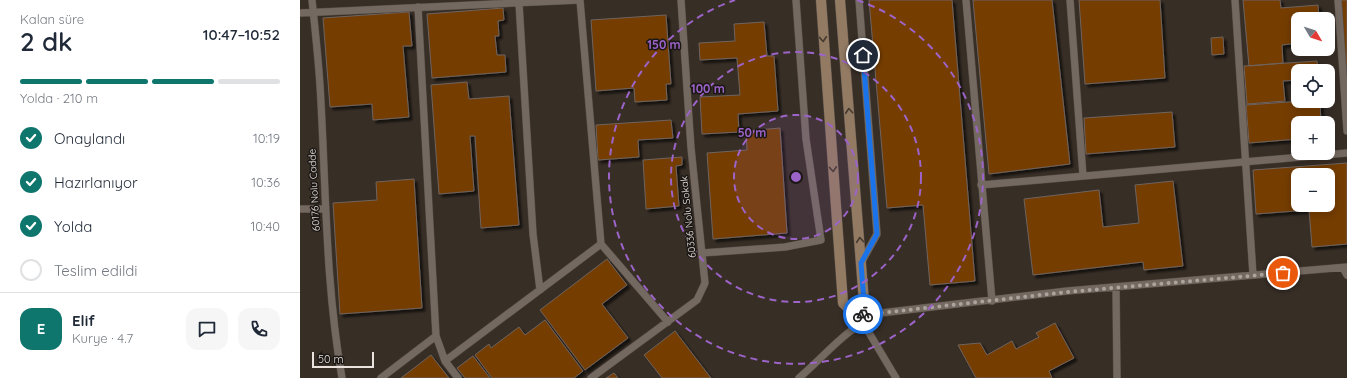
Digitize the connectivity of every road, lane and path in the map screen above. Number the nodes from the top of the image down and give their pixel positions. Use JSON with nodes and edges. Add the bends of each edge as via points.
{"nodes":[{"id":1,"x":312,"y":0,"type":"edge"},
{"id":2,"x":580,"y":0,"type":"edge"},
{"id":3,"x":681,"y":0,"type":"edge"},
{"id":4,"x":796,"y":0,"type":"edge"},
{"id":5,"x":821,"y":0,"type":"edge"},
{"id":6,"x":840,"y":0,"type":"edge"},
{"id":7,"x":859,"y":0,"type":"edge"},
{"id":8,"x":966,"y":0,"type":"edge"},
{"id":9,"x":1070,"y":0,"type":"edge"},
{"id":10,"x":1235,"y":0,"type":"edge"},
{"id":11,"x":1338,"y":0,"type":"edge"},
{"id":12,"x":519,"y":3,"type":"junction"},
{"id":13,"x":418,"y":7,"type":"junction"},
{"id":14,"x":313,"y":12,"type":"junction"},
{"id":15,"x":300,"y":13,"type":"edge"},
{"id":16,"x":1347,"y":131,"type":"edge"},
{"id":17,"x":1347,"y":154,"type":"edge"},
{"id":18,"x":1244,"y":162,"type":"junction"},
{"id":19,"x":1083,"y":176,"type":"junction"},
{"id":20,"x":981,"y":185,"type":"junction"},
{"id":21,"x":300,"y":209,"type":"edge"},
{"id":22,"x":325,"y":209,"type":"junction"},
{"id":23,"x":601,"y":244,"type":"junction"},
{"id":24,"x":702,"y":253,"type":"junction"},
{"id":25,"x":861,"y":263,"type":"junction"},
{"id":26,"x":1345,"y":268,"type":"edge"},
{"id":27,"x":1253,"y":275,"type":"junction"},
{"id":28,"x":1347,"y":276,"type":"edge"},
{"id":29,"x":1116,"y":287,"type":"junction"},
{"id":30,"x":540,"y":290,"type":"junction"},
{"id":31,"x":992,"y":301,"type":"junction"},
{"id":32,"x":862,"y":321,"type":"junction"},
{"id":33,"x":668,"y":322,"type":"junction"},
{"id":34,"x":436,"y":336,"type":"junction"},
{"id":35,"x":445,"y":361,"type":"junction"},
{"id":36,"x":341,"y":375,"type":"edge"},
{"id":37,"x":334,"y":378,"type":"edge"},
{"id":38,"x":381,"y":378,"type":"edge"},
{"id":39,"x":458,"y":378,"type":"edge"},
{"id":40,"x":591,"y":378,"type":"edge"},
{"id":41,"x":799,"y":378,"type":"edge"},
{"id":42,"x":896,"y":378,"type":"edge"},
{"id":43,"x":1117,"y":378,"type":"edge"}],
"edges":[{"from":1,"to":14,"type":"street","name":"60176 Nolu Cadde"},
{"from":2,"to":12,"type":"street"},
{"from":2,"to":23,"type":"street"},
{"from":3,"to":24,"type":"street","name":"60336 Nolu Sokak","via":[[691,148]]},
{"from":4,"to":24,"type":"street","via":[[806,139],[821,240],[785,247]]},
{"from":5,"to":32,"type":"street","one_way":true,"via":[[843,303]]},
{"from":25,"to":6,"type":"street","one_way":true},
{"from":7,"to":25,"type":"street","via":[[877,234]]},
{"from":8,"to":20,"type":"street"},
{"from":9,"to":19,"type":"street"},
{"from":10,"to":18,"type":"street"},
{"from":11,"to":16,"type":"street"},
{"from":12,"to":13,"type":"street"},
{"from":12,"to":30,"type":"street","via":[[533,234]]},
{"from":13,"to":14,"type":"street"},
{"from":13,"to":34,"type":"street"},
{"from":14,"to":15,"type":"street"},
{"from":14,"to":22,"type":"street","name":"60176 Nolu Cadde","via":[[320,84]]},
{"from":17,"to":18,"type":"street"},
{"from":18,"to":19,"type":"street"},
{"from":18,"to":27,"type":"street"},
{"from":19,"to":20,"type":"street"},
{"from":20,"to":31,"type":"street"},
{"from":21,"to":22,"type":"street"},
{"from":22,"to":36,"type":"street","name":"60176 Nolu Cadde","via":[[333,328]]},
{"from":23,"to":30,"type":"street"},
{"from":23,"to":33,"type":"street"},
{"from":24,"to":33,"type":"street","name":"60336 Nolu Sokak","via":[[705,283],[697,300]]},
{"from":25,"to":32,"type":"street","via":[[864,302]]},
{"from":26,"to":27,"type":"street"},
{"from":26,"to":28,"type":"street"},
{"from":27,"to":29,"type":"street"},
{"from":29,"to":31,"type":"street"},
{"from":29,"to":43,"type":"street"},
{"from":30,"to":35,"type":"street"},
{"from":31,"to":32,"type":"street","via":[[881,313]]},
{"from":32,"to":41,"type":"street","via":[[833,344]]},
{"from":32,"to":42,"type":"street"},
{"from":33,"to":40,"type":"street","name":"60336 Nolu Sokak"},
{"from":34,"to":35,"type":"street"},
{"from":34,"to":38,"type":"street"},
{"from":35,"to":39,"type":"street"},
{"from":36,"to":37,"type":"street"}]}
